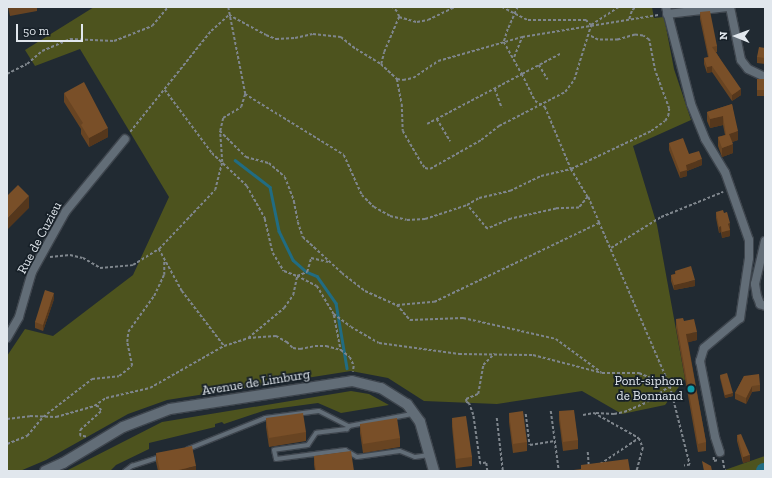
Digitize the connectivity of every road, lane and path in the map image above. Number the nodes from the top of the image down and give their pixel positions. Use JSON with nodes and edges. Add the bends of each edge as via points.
{"nodes":[{"id":1,"x":168,"y":7,"type":"edge"},
{"id":2,"x":228,"y":7,"type":"edge"},
{"id":3,"x":392,"y":7,"type":"edge"},
{"id":4,"x":455,"y":7,"type":"edge"},
{"id":5,"x":502,"y":7,"type":"edge"},
{"id":6,"x":518,"y":7,"type":"edge"},
{"id":7,"x":620,"y":7,"type":"edge"},
{"id":8,"x":636,"y":7,"type":"edge"},
{"id":9,"x":729,"y":7,"type":"edge"},
{"id":10,"x":666,"y":10,"type":"edge"},
{"id":11,"x":515,"y":14,"type":"junction"},
{"id":12,"x":229,"y":15,"type":"junction"},
{"id":13,"x":399,"y":17,"type":"junction"},
{"id":14,"x":629,"y":19,"type":"junction"},
{"id":15,"x":591,"y":25,"type":"junction"},
{"id":16,"x":588,"y":35,"type":"junction"},
{"id":17,"x":522,"y":36,"type":"junction"},
{"id":18,"x":504,"y":42,"type":"junction"},
{"id":19,"x":560,"y":54,"type":"dead end"},
{"id":20,"x":513,"y":58,"type":"junction"},
{"id":21,"x":381,"y":64,"type":"junction"},
{"id":22,"x":539,"y":65,"type":"junction"},
{"id":23,"x":7,"y":74,"type":"edge"},
{"id":24,"x":522,"y":74,"type":"junction"},
{"id":25,"x":765,"y":77,"type":"edge"},
{"id":26,"x":396,"y":79,"type":"junction"},
{"id":27,"x":548,"y":80,"type":"dead end"},
{"id":28,"x":495,"y":89,"type":"junction"},
{"id":29,"x":165,"y":90,"type":"junction"},
{"id":30,"x":245,"y":94,"type":"junction"},
{"id":31,"x":542,"y":104,"type":"junction"},
{"id":32,"x":502,"y":108,"type":"dead end"},
{"id":33,"x":438,"y":119,"type":"junction"},
{"id":34,"x":427,"y":124,"type":"dead end"},
{"id":35,"x":220,"y":130,"type":"junction"},
{"id":36,"x":125,"y":139,"type":"joint"},
{"id":37,"x":450,"y":141,"type":"dead end"},
{"id":38,"x":222,"y":162,"type":"junction"},
{"id":39,"x":571,"y":169,"type":"junction"},
{"id":40,"x":731,"y":189,"type":"junction"},
{"id":41,"x":588,"y":197,"type":"junction"},
{"id":42,"x":467,"y":205,"type":"junction"},
{"id":43,"x":765,"y":241,"type":"edge"},
{"id":44,"x":611,"y":248,"type":"junction"},
{"id":45,"x":159,"y":249,"type":"junction"},
{"id":46,"x":40,"y":259,"type":"junction"},
{"id":47,"x":164,"y":261,"type":"junction"},
{"id":48,"x":330,"y":262,"type":"junction"},
{"id":49,"x":297,"y":276,"type":"junction"},
{"id":50,"x":397,"y":305,"type":"junction"},
{"id":51,"x":765,"y":306,"type":"edge"},
{"id":52,"x":334,"y":314,"type":"junction"},
{"id":53,"x":7,"y":338,"type":"edge"},
{"id":54,"x":248,"y":338,"type":"junction"},
{"id":55,"x":224,"y":346,"type":"junction"},
{"id":56,"x":341,"y":350,"type":"junction"},
{"id":57,"x":494,"y":354,"type":"junction"},
{"id":58,"x":602,"y":373,"type":"junction"},
{"id":59,"x":352,"y":381,"type":"junction"},
{"id":60,"x":670,"y":386,"type":"junction"},
{"id":61,"x":94,"y":406,"type":"junction"},
{"id":62,"x":551,"y":411,"type":"dead end"},
{"id":63,"x":594,"y":413,"type":"junction"},
{"id":64,"x":414,"y":414,"type":"junction"},
{"id":65,"x":526,"y":414,"type":"dead end"},
{"id":66,"x":583,"y":415,"type":"dead end"},
{"id":67,"x":43,"y":417,"type":"junction"},
{"id":68,"x":497,"y":418,"type":"dead end"},
{"id":69,"x":7,"y":419,"type":"edge"},
{"id":70,"x":349,"y":426,"type":"junction"},
{"id":71,"x":104,"y":438,"type":"junction"},
{"id":72,"x":639,"y":438,"type":"junction"},
{"id":73,"x":555,"y":441,"type":"junction"},
{"id":74,"x":7,"y":444,"type":"edge"},
{"id":75,"x":180,"y":451,"type":"edge"},
{"id":76,"x":588,"y":452,"type":"dead end"},
{"id":77,"x":720,"y":452,"type":"dead end"},
{"id":78,"x":166,"y":455,"type":"edge"},
{"id":79,"x":430,"y":455,"type":"junction"},
{"id":80,"x":724,"y":462,"type":"dead end"},
{"id":81,"x":684,"y":466,"type":"dead end"},
{"id":82,"x":596,"y":467,"type":"edge"},
{"id":83,"x":590,"y":470,"type":"edge"},
{"id":84,"x":45,"y":471,"type":"edge"},
{"id":85,"x":125,"y":471,"type":"edge"},
{"id":86,"x":434,"y":471,"type":"edge"},
{"id":87,"x":487,"y":471,"type":"edge"},
{"id":88,"x":504,"y":471,"type":"edge"},
{"id":89,"x":559,"y":471,"type":"edge"},
{"id":90,"x":637,"y":471,"type":"edge"},
{"id":91,"x":725,"y":471,"type":"edge"}],
"edges":[{"from":1,"to":23,"type":"path","via":[[152,26],[114,41],[70,39],[42,51],[27,64]]},
{"from":2,"to":12,"type":"path"},
{"from":3,"to":13,"type":"path"},
{"from":4,"to":13,"type":"path","via":[[423,21]]},
{"from":5,"to":11,"type":"path"},
{"from":6,"to":11,"type":"path"},
{"from":7,"to":15,"type":"path"},
{"from":8,"to":14,"type":"path","via":[[629,14]]},
{"from":9,"to":10,"type":"street"},
{"from":9,"to":25,"type":"street","via":[[741,60],[748,69]]},
{"from":10,"to":14,"type":"path"},
{"from":10,"to":40,"type":"street","via":[[691,104],[705,139],[725,172]]},
{"from":11,"to":15,"type":"path","via":[[528,20],[586,20]]},
{"from":11,"to":18,"type":"path"},
{"from":12,"to":21,"type":"path","via":[[276,38],[295,38],[313,34],[340,37]]},
{"from":12,"to":29,"type":"path","via":[[211,31]]},
{"from":12,"to":30,"type":"path"},
{"from":13,"to":21,"type":"path"},
{"from":14,"to":15,"type":"path"},
{"from":15,"to":16,"type":"path"},
{"from":15,"to":17,"type":"path"},
{"from":16,"to":31,"type":"path","via":[[571,85],[565,92]]},
{"from":16,"to":39,"type":"path","via":[[598,40],[618,40],[636,35],[649,40],[655,71],[669,109],[666,121],[651,131]]},
{"from":17,"to":18,"type":"path"},
{"from":17,"to":20,"type":"path"},
{"from":18,"to":20,"type":"path"},
{"from":18,"to":26,"type":"path","via":[[438,61],[412,78]]},
{"from":19,"to":22,"type":"path"},
{"from":20,"to":24,"type":"path"},
{"from":21,"to":26,"type":"path"},
{"from":22,"to":24,"type":"path"},
{"from":22,"to":27,"type":"path"},
{"from":24,"to":28,"type":"path"},
{"from":24,"to":31,"type":"path","via":[[535,101]]},
{"from":26,"to":31,"type":"path","via":[[402,104],[403,131],[425,168],[430,169],[481,140],[496,128]]},
{"from":28,"to":32,"type":"path"},
{"from":28,"to":33,"type":"path"},
{"from":29,"to":36,"type":"path"},
{"from":29,"to":38,"type":"path","via":[[212,153]]},
{"from":30,"to":35,"type":"path","via":[[241,107],[223,118]]},
{"from":30,"to":42,"type":"path","via":[[344,155],[362,195],[374,207],[390,216],[407,220],[425,219]]},
{"from":31,"to":39,"type":"path"},
{"from":33,"to":34,"type":"path"},
{"from":33,"to":37,"type":"path"},
{"from":35,"to":38,"type":"path"},
{"from":35,"to":48,"type":"path","via":[[246,157],[269,162],[285,177],[303,237]]},
{"from":36,"to":46,"type":"street","name":"Rue de Cuzieu","via":[[66,211]]},
{"from":38,"to":45,"type":"path","via":[[215,190]]},
{"from":38,"to":49,"type":"path","via":[[247,186],[265,219],[273,253],[284,271]]},
{"from":39,"to":41,"type":"path"},
{"from":39,"to":42,"type":"path","via":[[541,176],[510,191],[479,198]]},
{"from":40,"to":44,"type":"path","via":[[661,217]]},
{"from":40,"to":77,"type":"street","via":[[749,240],[742,312],[735,323],[704,348],[700,361]]},
{"from":41,"to":42,"type":"path","via":[[579,208],[556,209],[511,219],[487,229]]},
{"from":41,"to":44,"type":"path"},
{"from":41,"to":50,"type":"path","via":[[599,223],[434,302]]},
{"from":43,"to":51,"type":"street","via":[[755,284],[760,304]]},
{"from":44,"to":60,"type":"path"},
{"from":45,"to":46,"type":"path","via":[[133,265],[100,268],[83,258],[70,255]]},
{"from":45,"to":47,"type":"path"},
{"from":46,"to":53,"type":"street","name":"Rue de Cuzieu","via":[[32,272],[19,317]]},
{"from":47,"to":55,"type":"path","via":[[182,291]]},
{"from":47,"to":67,"type":"path","via":[[164,275],[154,296],[128,332],[127,342],[132,366],[119,376],[92,379]]},
{"from":48,"to":49,"type":"path","via":[[311,258],[307,272]]},
{"from":48,"to":50,"type":"path","via":[[365,291]]},
{"from":49,"to":52,"type":"path","via":[[317,286]]},
{"from":49,"to":54,"type":"path","via":[[293,295],[284,308]]},
{"from":50,"to":58,"type":"path","via":[[410,320],[463,318],[556,339]]},
{"from":52,"to":56,"type":"path"},
{"from":52,"to":57,"type":"path","via":[[379,343],[459,354]]},
{"from":54,"to":55,"type":"path"},
{"from":54,"to":56,"type":"path","via":[[276,336],[293,348],[326,346]]},
{"from":55,"to":61,"type":"path","via":[[150,388],[106,398]]},
{"from":56,"to":59,"type":"path","via":[[350,357],[354,366]]},
{"from":57,"to":58,"type":"path","via":[[533,355]]},
{"from":57,"to":87,"type":"path","via":[[483,364],[478,394],[466,399],[473,416],[480,464],[486,463]]},
{"from":58,"to":60,"type":"path","via":[[639,373]]},
{"from":59,"to":64,"type":"street","name":"Avenue de Limburg","via":[[381,388],[407,404]]},
{"from":59,"to":71,"type":"street","name":"Avenue de Limburg","via":[[170,409],[123,427]]},
{"from":60,"to":63,"type":"path","via":[[647,402],[624,412]]},
{"from":60,"to":81,"type":"path","via":[[690,465]]},
{"from":61,"to":67,"type":"path","via":[[56,417]]},
{"from":61,"to":71,"type":"path","via":[[101,411],[80,430],[80,433],[83,437]]},
{"from":62,"to":73,"type":"path"},
{"from":63,"to":66,"type":"path"},
{"from":63,"to":72,"type":"path"},
{"from":64,"to":70,"type":"lane"},
{"from":64,"to":79,"type":"street","name":"Avenue de Limburg","via":[[420,422]]},
{"from":65,"to":73,"type":"path","via":[[530,444]]},
{"from":67,"to":69,"type":"path"},
{"from":67,"to":74,"type":"path","via":[[27,436]]},
{"from":68,"to":88,"type":"path"},
{"from":70,"to":75,"type":"lane","via":[[319,410],[266,418],[194,448]]},
{"from":70,"to":79,"type":"lane","via":[[346,429],[316,433],[308,444],[274,450],[276,459],[345,450],[357,458],[400,451],[415,457]]},
{"from":71,"to":84,"type":"street","name":"Avenue de Limburg"},
{"from":72,"to":82,"type":"path"},
{"from":72,"to":90,"type":"path","via":[[643,448]]},
{"from":73,"to":89,"type":"path"},
{"from":76,"to":83,"type":"path"},
{"from":78,"to":85,"type":"lane","via":[[132,466]]},
{"from":79,"to":86,"type":"street","name":"Avenue de Limburg"},
{"from":80,"to":91,"type":"path"}]}
